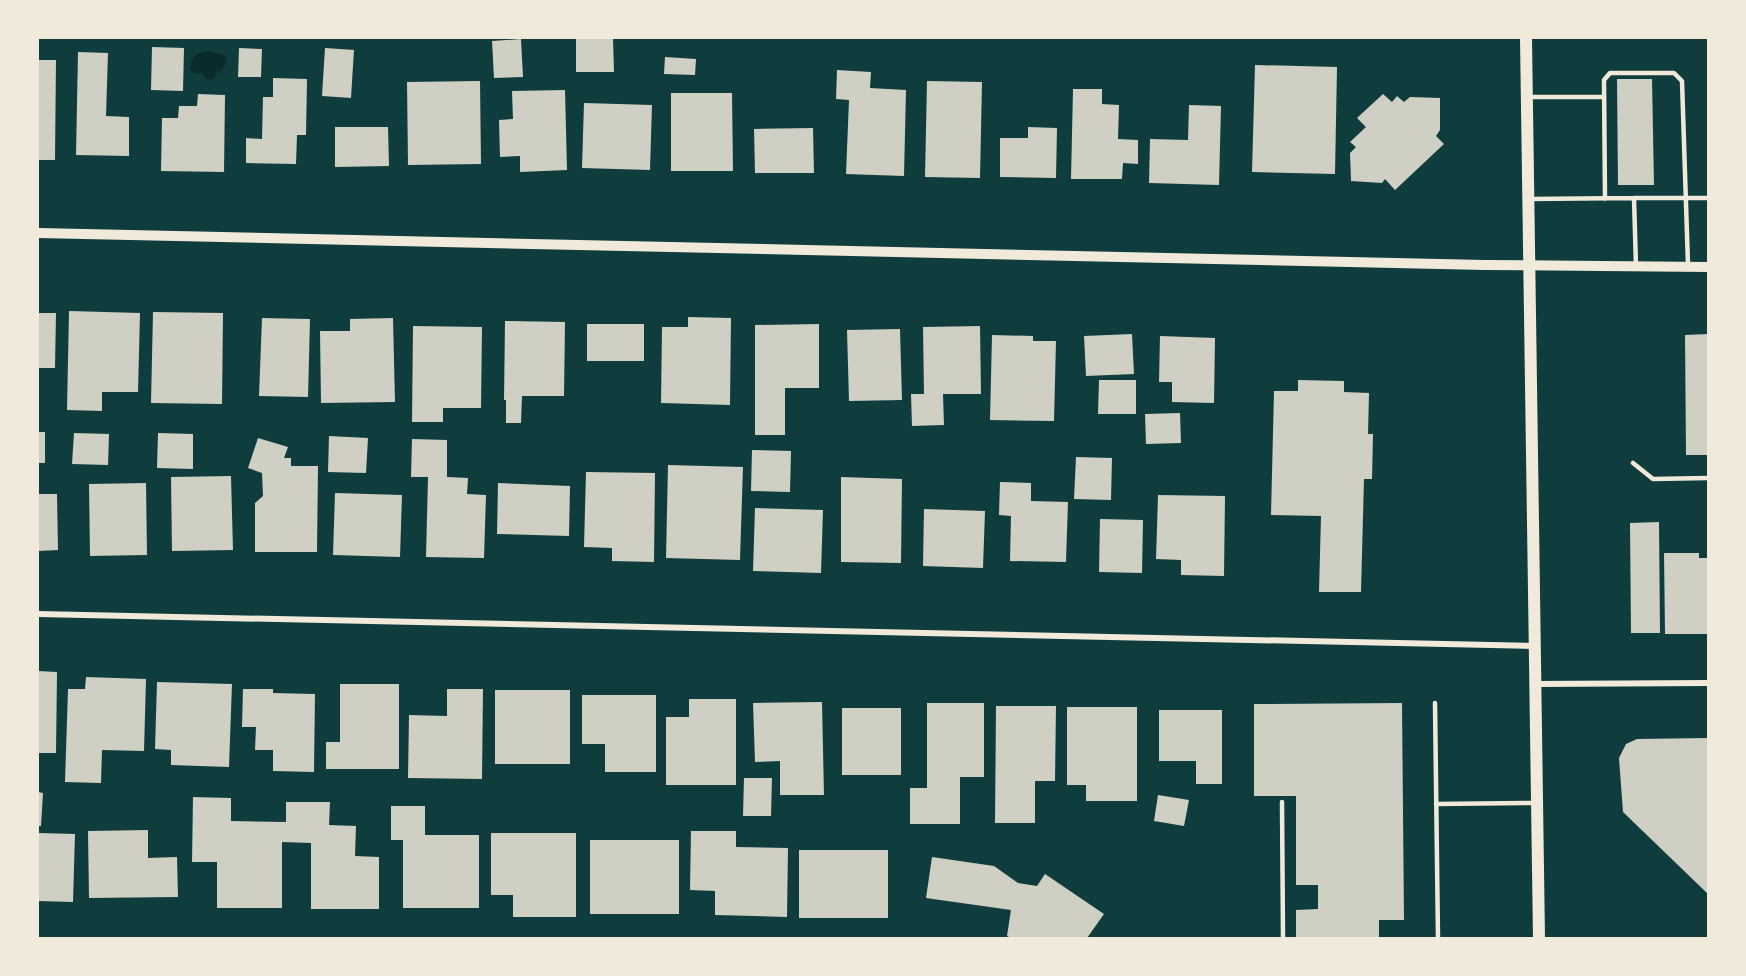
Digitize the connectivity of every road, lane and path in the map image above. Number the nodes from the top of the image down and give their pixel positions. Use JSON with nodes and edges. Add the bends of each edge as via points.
{"nodes":[{"id":1,"x":1526,"y":38,"type":"edge"},
{"id":2,"x":1527,"y":97,"type":"junction"},
{"id":3,"x":1604,"y":97,"type":"junction"},
{"id":4,"x":1634,"y":198,"type":"junction"},
{"id":5,"x":1686,"y":198,"type":"junction"},
{"id":6,"x":1708,"y":198,"type":"edge"},
{"id":7,"x":1528,"y":199,"type":"junction"},
{"id":8,"x":1605,"y":199,"type":"junction"},
{"id":9,"x":38,"y":233,"type":"edge"},
{"id":10,"x":1529,"y":265,"type":"junction"},
{"id":11,"x":1636,"y":267,"type":"junction"},
{"id":12,"x":1688,"y":267,"type":"junction"},
{"id":13,"x":1708,"y":267,"type":"edge"},
{"id":14,"x":1632,"y":463,"type":"dead end"},
{"id":15,"x":1708,"y":478,"type":"edge"},
{"id":16,"x":38,"y":614,"type":"edge"},
{"id":17,"x":1535,"y":646,"type":"junction"},
{"id":18,"x":1708,"y":683,"type":"edge"},
{"id":19,"x":1535,"y":684,"type":"junction"},
{"id":20,"x":1435,"y":703,"type":"dead end"},
{"id":21,"x":1282,"y":802,"type":"dead end"},
{"id":22,"x":1537,"y":803,"type":"junction"},
{"id":23,"x":1436,"y":804,"type":"junction"},
{"id":24,"x":1283,"y":939,"type":"edge"},
{"id":25,"x":1438,"y":939,"type":"edge"},
{"id":26,"x":1539,"y":939,"type":"edge"}],
"edges":[{"from":1,"to":2,"type":"main road"},
{"from":2,"to":3,"type":"lane"},
{"from":2,"to":7,"type":"main road"},
{"from":3,"to":5,"type":"lane","via":[[1604,80],[1610,73],[1674,73],[1682,81]]},
{"from":3,"to":8,"type":"lane"},
{"from":4,"to":5,"type":"lane"},
{"from":4,"to":8,"type":"lane"},
{"from":4,"to":11,"type":"lane"},
{"from":5,"to":6,"type":"lane"},
{"from":5,"to":12,"type":"lane"},
{"from":7,"to":8,"type":"lane"},
{"from":7,"to":10,"type":"main road"},
{"from":9,"to":10,"type":"street"},
{"from":10,"to":11,"type":"street"},
{"from":10,"to":17,"type":"main road"},
{"from":11,"to":12,"type":"street"},
{"from":12,"to":13,"type":"street"},
{"from":14,"to":15,"type":"lane","via":[[1653,478]]},
{"from":16,"to":17,"type":"street"},
{"from":17,"to":19,"type":"main road"},
{"from":18,"to":19,"type":"street"},
{"from":19,"to":22,"type":"main road"},
{"from":20,"to":23,"type":"lane"},
{"from":21,"to":24,"type":"lane"},
{"from":22,"to":23,"type":"lane"},
{"from":22,"to":26,"type":"main road"},
{"from":23,"to":25,"type":"lane"}]}
